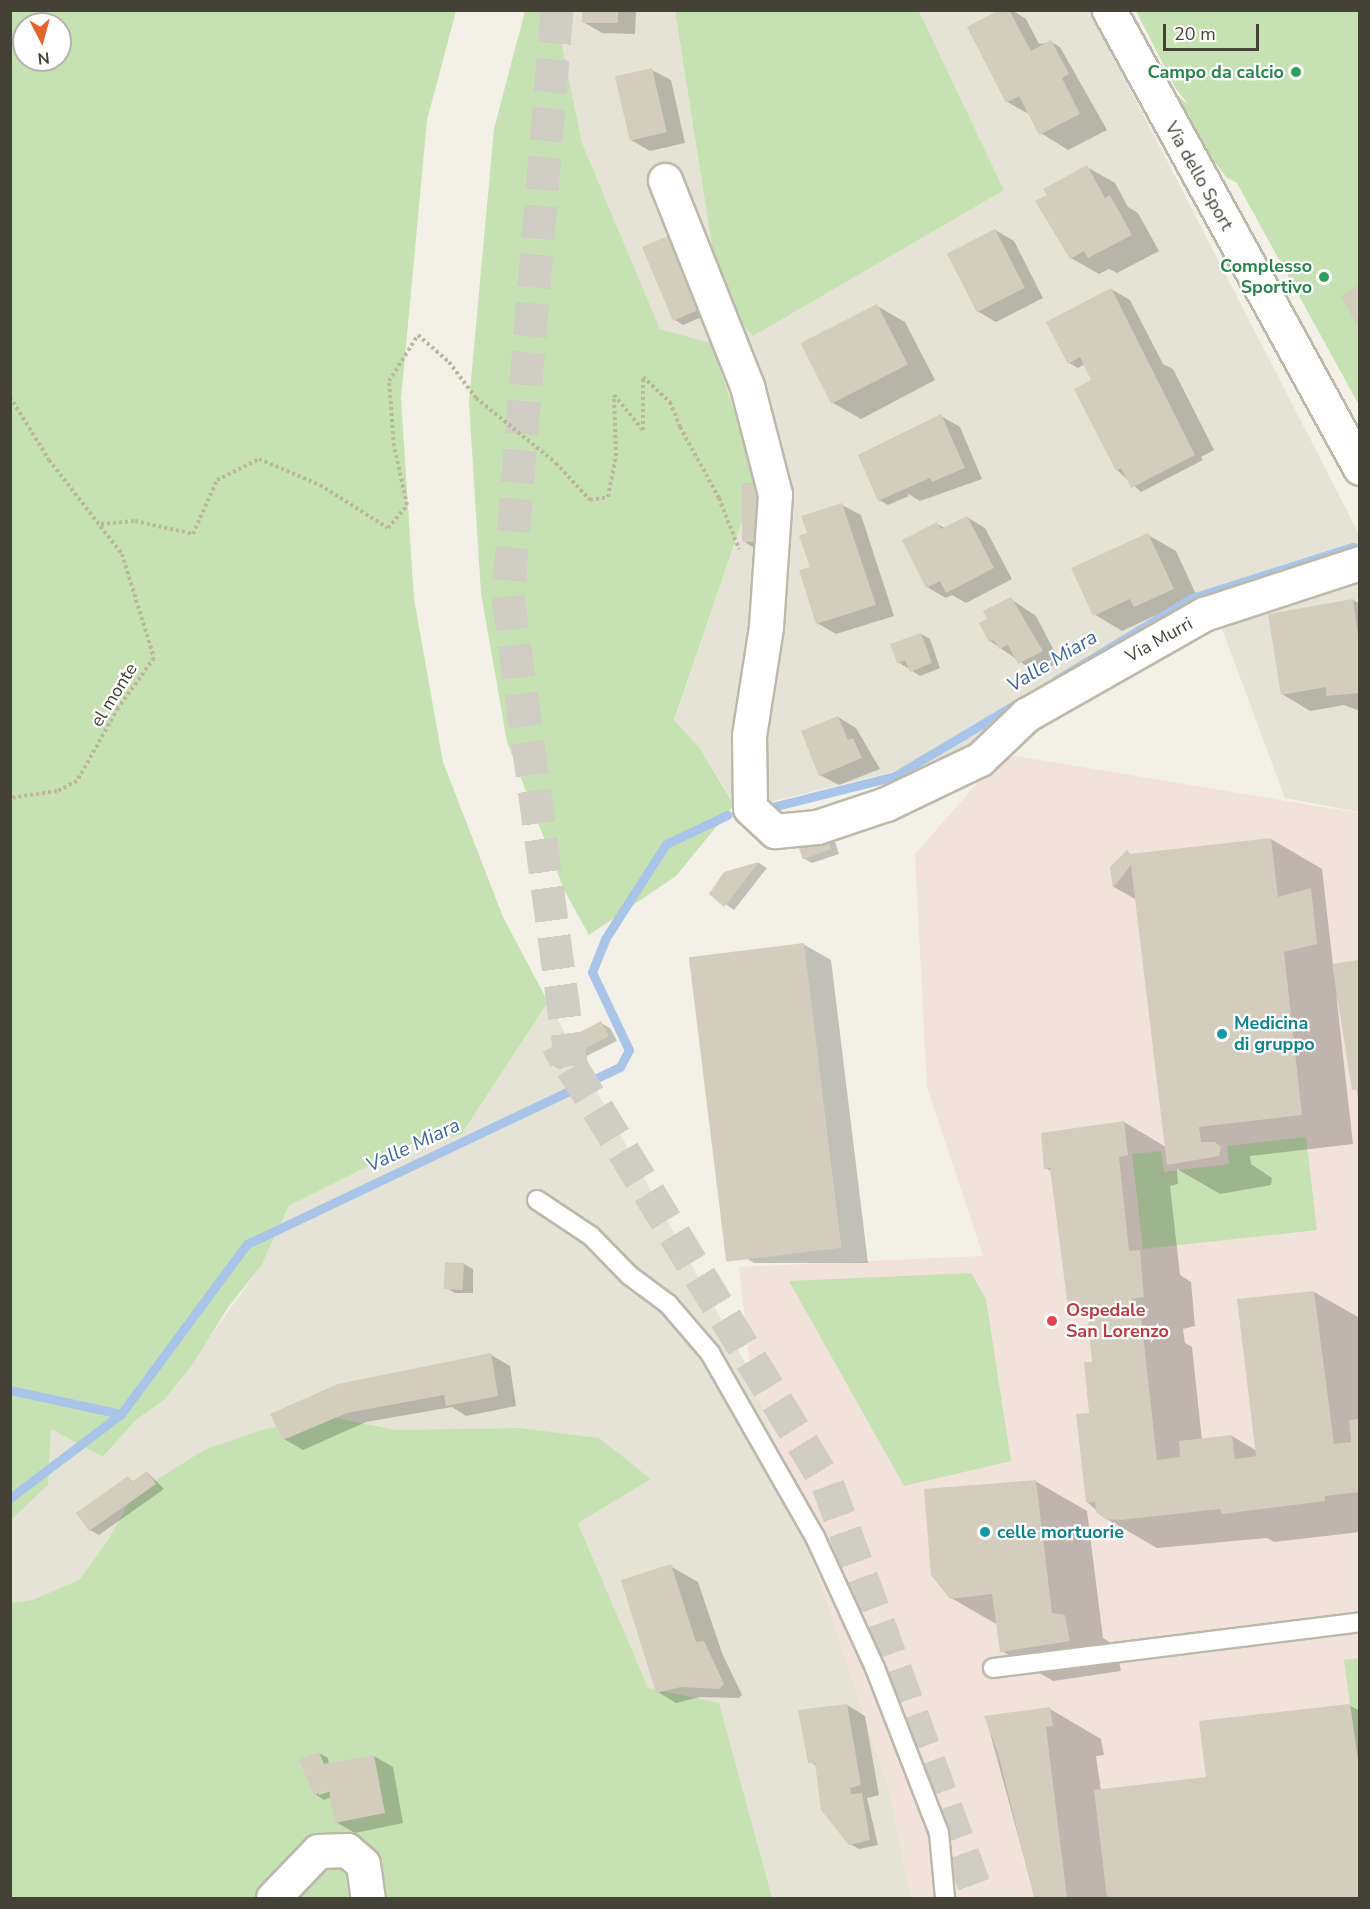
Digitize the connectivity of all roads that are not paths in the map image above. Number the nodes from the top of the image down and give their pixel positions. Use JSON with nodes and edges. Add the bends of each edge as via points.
{"nodes":[{"id":1,"x":1109,"y":10,"type":"edge"},
{"id":2,"x":665,"y":180,"type":"dead end"},
{"id":3,"x":1359,"y":468,"type":"edge"},
{"id":4,"x":1359,"y":563,"type":"edge"},
{"id":5,"x":537,"y":1200,"type":"dead end"},
{"id":6,"x":1359,"y":1622,"type":"edge"},
{"id":7,"x":993,"y":1668,"type":"dead end"},
{"id":8,"x":273,"y":1899,"type":"edge"},
{"id":9,"x":368,"y":1899,"type":"edge"},
{"id":10,"x":945,"y":1899,"type":"edge"}],
"edges":[{"from":1,"to":3,"type":"street","name":"Via dello Sport"},
{"from":2,"to":4,"type":"street","name":"Via Murri","via":[[747,386],[775,494],[766,627],[749,736],[750,807],[775,831],[817,827],[886,804],[980,759],[1026,715],[1204,614]]},
{"from":5,"to":10,"type":"lane","via":[[591,1236],[628,1275],[668,1304],[710,1353],[815,1537],[875,1668],[939,1833]]},
{"from":6,"to":7,"type":"lane"},
{"from":8,"to":9,"type":"street","via":[[318,1851],[347,1850],[363,1864]]}]}
